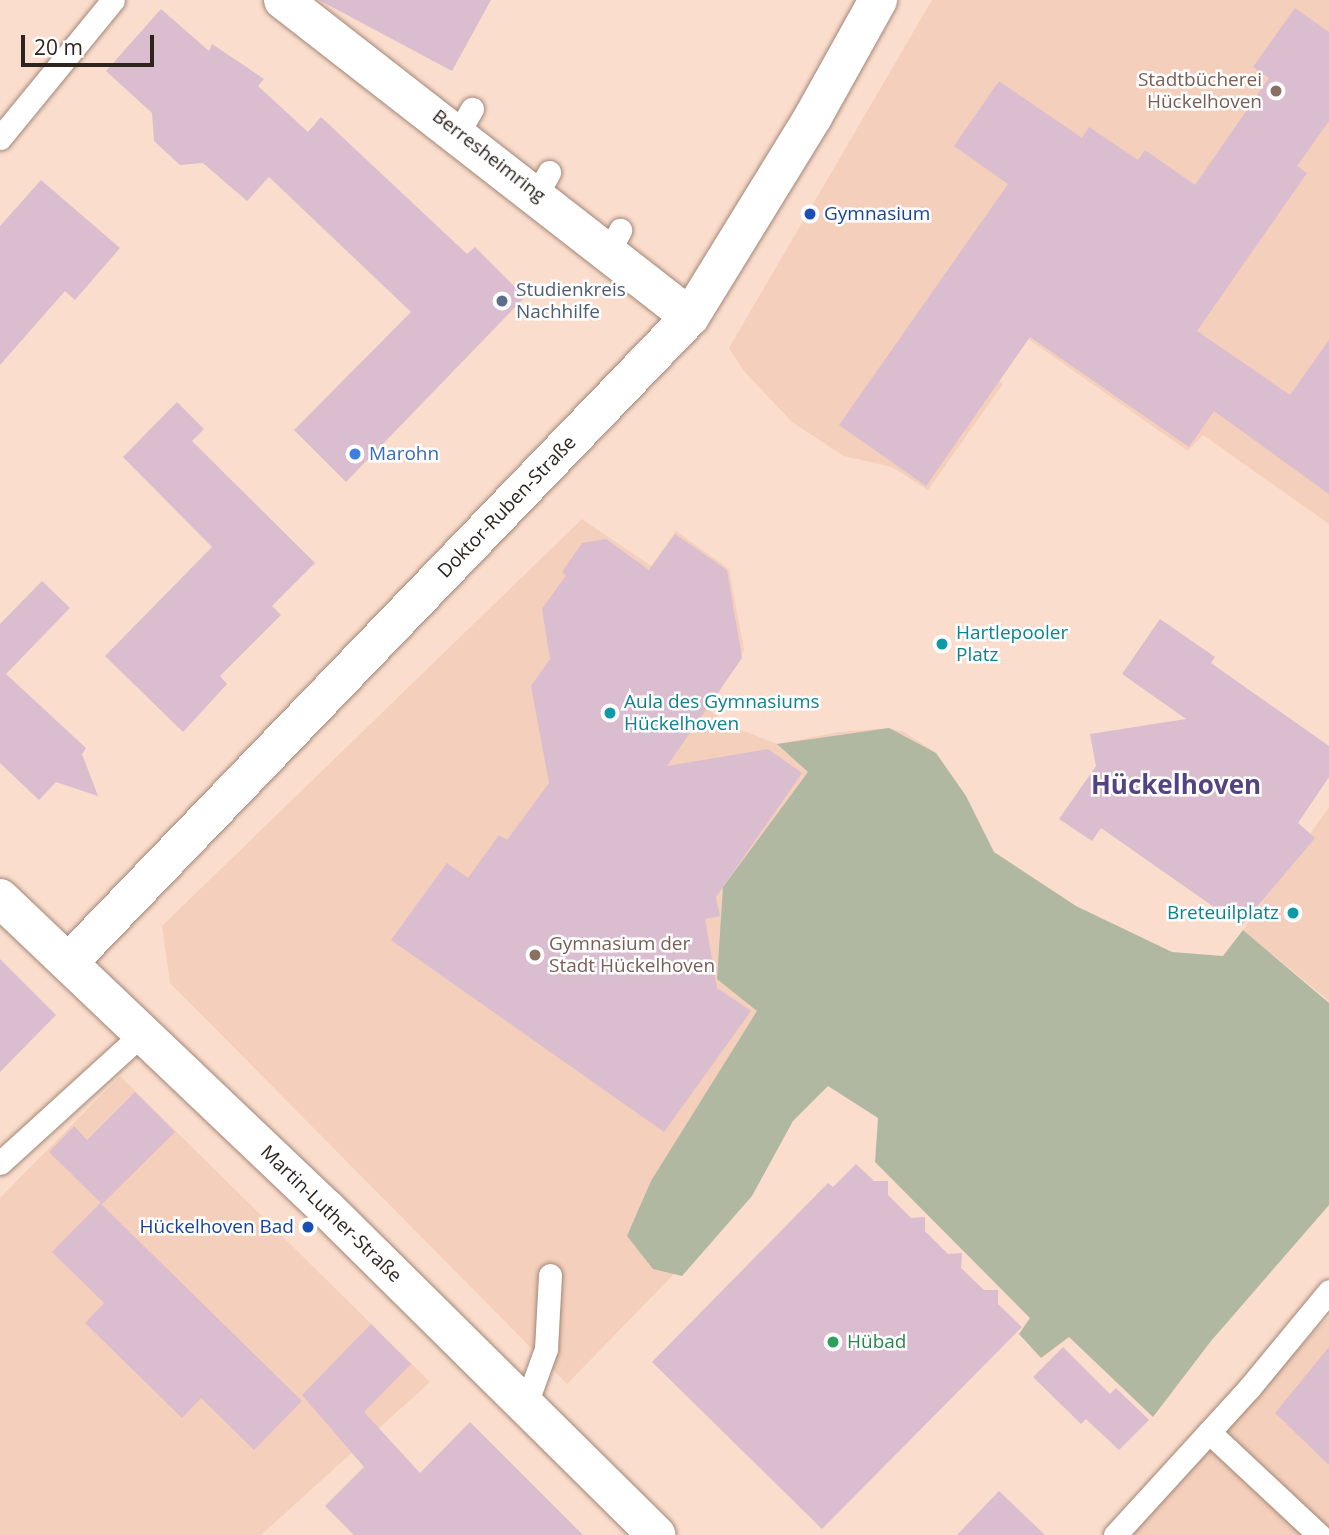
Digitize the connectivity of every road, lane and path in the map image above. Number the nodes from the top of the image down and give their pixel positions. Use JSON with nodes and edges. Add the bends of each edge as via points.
{"nodes":[{"id":1,"x":113,"y":0,"type":"edge"},
{"id":2,"x":284,"y":0,"type":"edge"},
{"id":3,"x":878,"y":0,"type":"edge"},
{"id":4,"x":0,"y":138,"type":"edge"},
{"id":5,"x":690,"y":317,"type":"junction"},
{"id":6,"x":0,"y":898,"type":"edge"},
{"id":7,"x":69,"y":962,"type":"junction"},
{"id":8,"x":142,"y":1034,"type":"junction"},
{"id":9,"x":0,"y":1163,"type":"edge"},
{"id":10,"x":550,"y":1275,"type":"dead end"},
{"id":11,"x":1329,"y":1291,"type":"edge"},
{"id":12,"x":526,"y":1404,"type":"junction"},
{"id":13,"x":1209,"y":1432,"type":"junction"},
{"id":14,"x":656,"y":1535,"type":"edge"},
{"id":15,"x":1115,"y":1535,"type":"edge"},
{"id":16,"x":1319,"y":1535,"type":"edge"}],
"edges":[{"from":1,"to":4,"type":"lane"},
{"from":2,"to":5,"type":"street","name":"Berresheimring","via":[[465,121],[615,241]]},
{"from":3,"to":5,"type":"street","name":"Doktor-Ruben-Straße","via":[[813,117]]},
{"from":5,"to":7,"type":"street","name":"Doktor-Ruben-Straße"},
{"from":6,"to":7,"type":"street","name":"Martin-Luther-Straße"},
{"from":7,"to":8,"type":"street","name":"Martin-Luther-Straße"},
{"from":8,"to":9,"type":"lane"},
{"from":8,"to":12,"type":"street","name":"Martin-Luther-Straße"},
{"from":10,"to":12,"type":"lane","via":[[546,1349]]},
{"from":11,"to":13,"type":"lane"},
{"from":12,"to":14,"type":"street","name":"Martin-Luther-Straße"},
{"from":13,"to":15,"type":"lane"},
{"from":13,"to":16,"type":"lane"}]}
